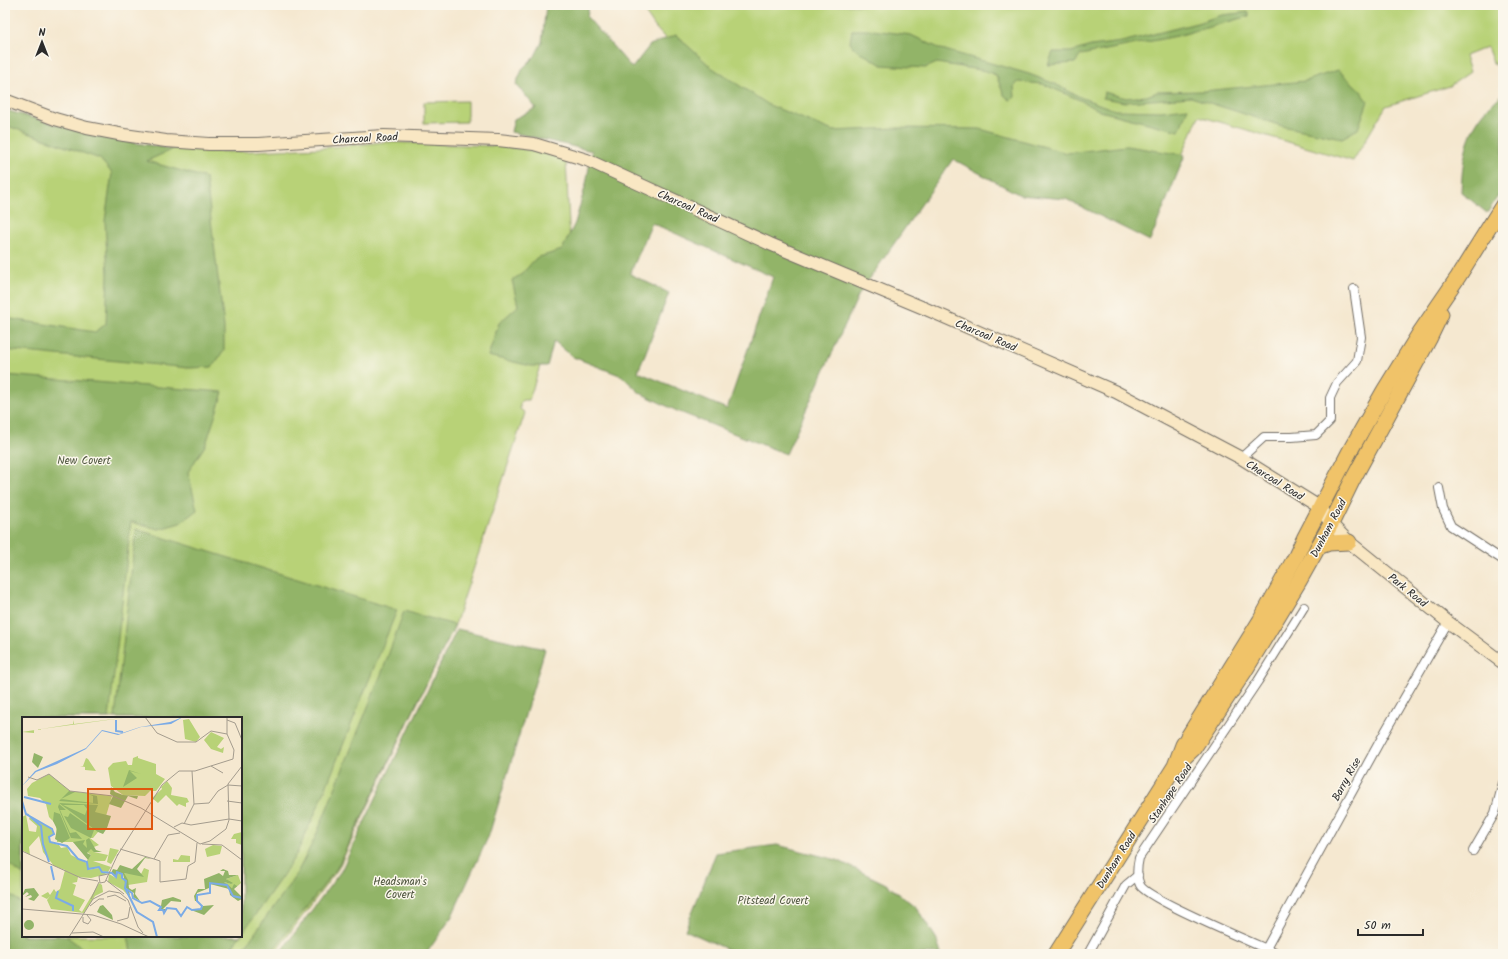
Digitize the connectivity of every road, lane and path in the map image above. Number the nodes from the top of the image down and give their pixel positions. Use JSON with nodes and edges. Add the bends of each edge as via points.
{"nodes":[{"id":1,"x":5,"y":100,"type":"edge"},
{"id":2,"x":1503,"y":206,"type":"edge"},
{"id":3,"x":1458,"y":277,"type":"junction"},
{"id":4,"x":1354,"y":289,"type":"dead end"},
{"id":5,"x":1241,"y":458,"type":"junction"},
{"id":6,"x":1352,"y":481,"type":"junction"},
{"id":7,"x":1439,"y":488,"type":"dead end"},
{"id":8,"x":1321,"y":508,"type":"junction"},
{"id":9,"x":1331,"y":524,"type":"junction"},
{"id":10,"x":1349,"y":542,"type":"junction"},
{"id":11,"x":1318,"y":547,"type":"junction"},
{"id":12,"x":1296,"y":556,"type":"junction"},
{"id":13,"x":1503,"y":560,"type":"edge"},
{"id":14,"x":1304,"y":607,"type":"dead end"},
{"id":15,"x":1448,"y":622,"type":"junction"},
{"id":16,"x":1503,"y":663,"type":"edge"},
{"id":17,"x":1176,"y":766,"type":"junction"},
{"id":18,"x":1503,"y":783,"type":"edge"},
{"id":19,"x":1473,"y":851,"type":"dead end"},
{"id":20,"x":1138,"y":875,"type":"junction"},
{"id":21,"x":1265,"y":951,"type":"edge"},
{"id":22,"x":1056,"y":954,"type":"edge"},
{"id":23,"x":1088,"y":954,"type":"edge"},
{"id":24,"x":1277,"y":954,"type":"edge"}],
"edges":[{"from":1,"to":5,"type":"main road","name":"Charcoal Road","via":[[87,128],[166,141],[258,144],[419,136],[498,140],[548,148],[587,160],[770,244],[1116,392]]},
{"from":2,"to":3,"type":"highway","name":"Dunham Road"},
{"from":3,"to":6,"type":"highway","name":"Dunham Road","via":[[1429,339]]},
{"from":3,"to":8,"type":"highway","name":"Dunham Road","via":[[1384,391]]},
{"from":4,"to":5,"type":"street","via":[[1361,337],[1358,361],[1337,382],[1330,398],[1330,421],[1316,435],[1264,437]]},
{"from":5,"to":8,"type":"main road","name":"Charcoal Road"},
{"from":6,"to":8,"type":"highway","via":[[1344,483],[1329,505]]},
{"from":6,"to":9,"type":"highway","name":"Dunham Road"},
{"from":7,"to":13,"type":"street","via":[[1442,509],[1451,526]]},
{"from":8,"to":9,"type":"main road","name":"Park Road"},
{"from":8,"to":12,"type":"highway","name":"Dunham Road"},
{"from":9,"to":10,"type":"main road","name":"Park Road"},
{"from":9,"to":11,"type":"highway","name":"Dunham Road"},
{"from":9,"to":12,"type":"highway","via":[[1324,524],[1319,528],[1307,550]]},
{"from":10,"to":11,"type":"highway","via":[[1329,543]]},
{"from":10,"to":15,"type":"main road","name":"Park Road"},
{"from":11,"to":17,"type":"highway","name":"Dunham Road","via":[[1240,678],[1193,749]]},
{"from":12,"to":17,"type":"highway","name":"Dunham Road","via":[[1260,621],[1183,745]]},
{"from":14,"to":20,"type":"street","name":"Stanhope Road","via":[[1258,681],[1139,858]]},
{"from":15,"to":16,"type":"main road","name":"Park Road"},
{"from":15,"to":21,"type":"street","name":"Barry Rise","via":[[1382,736]]},
{"from":17,"to":22,"type":"highway","name":"Dunham Road"},
{"from":18,"to":19,"type":"street","via":[[1495,813]]},
{"from":20,"to":21,"type":"street","via":[[1140,886],[1145,891]]},
{"from":20,"to":23,"type":"street","via":[[1126,885]]},
{"from":21,"to":24,"type":"street"}]}
